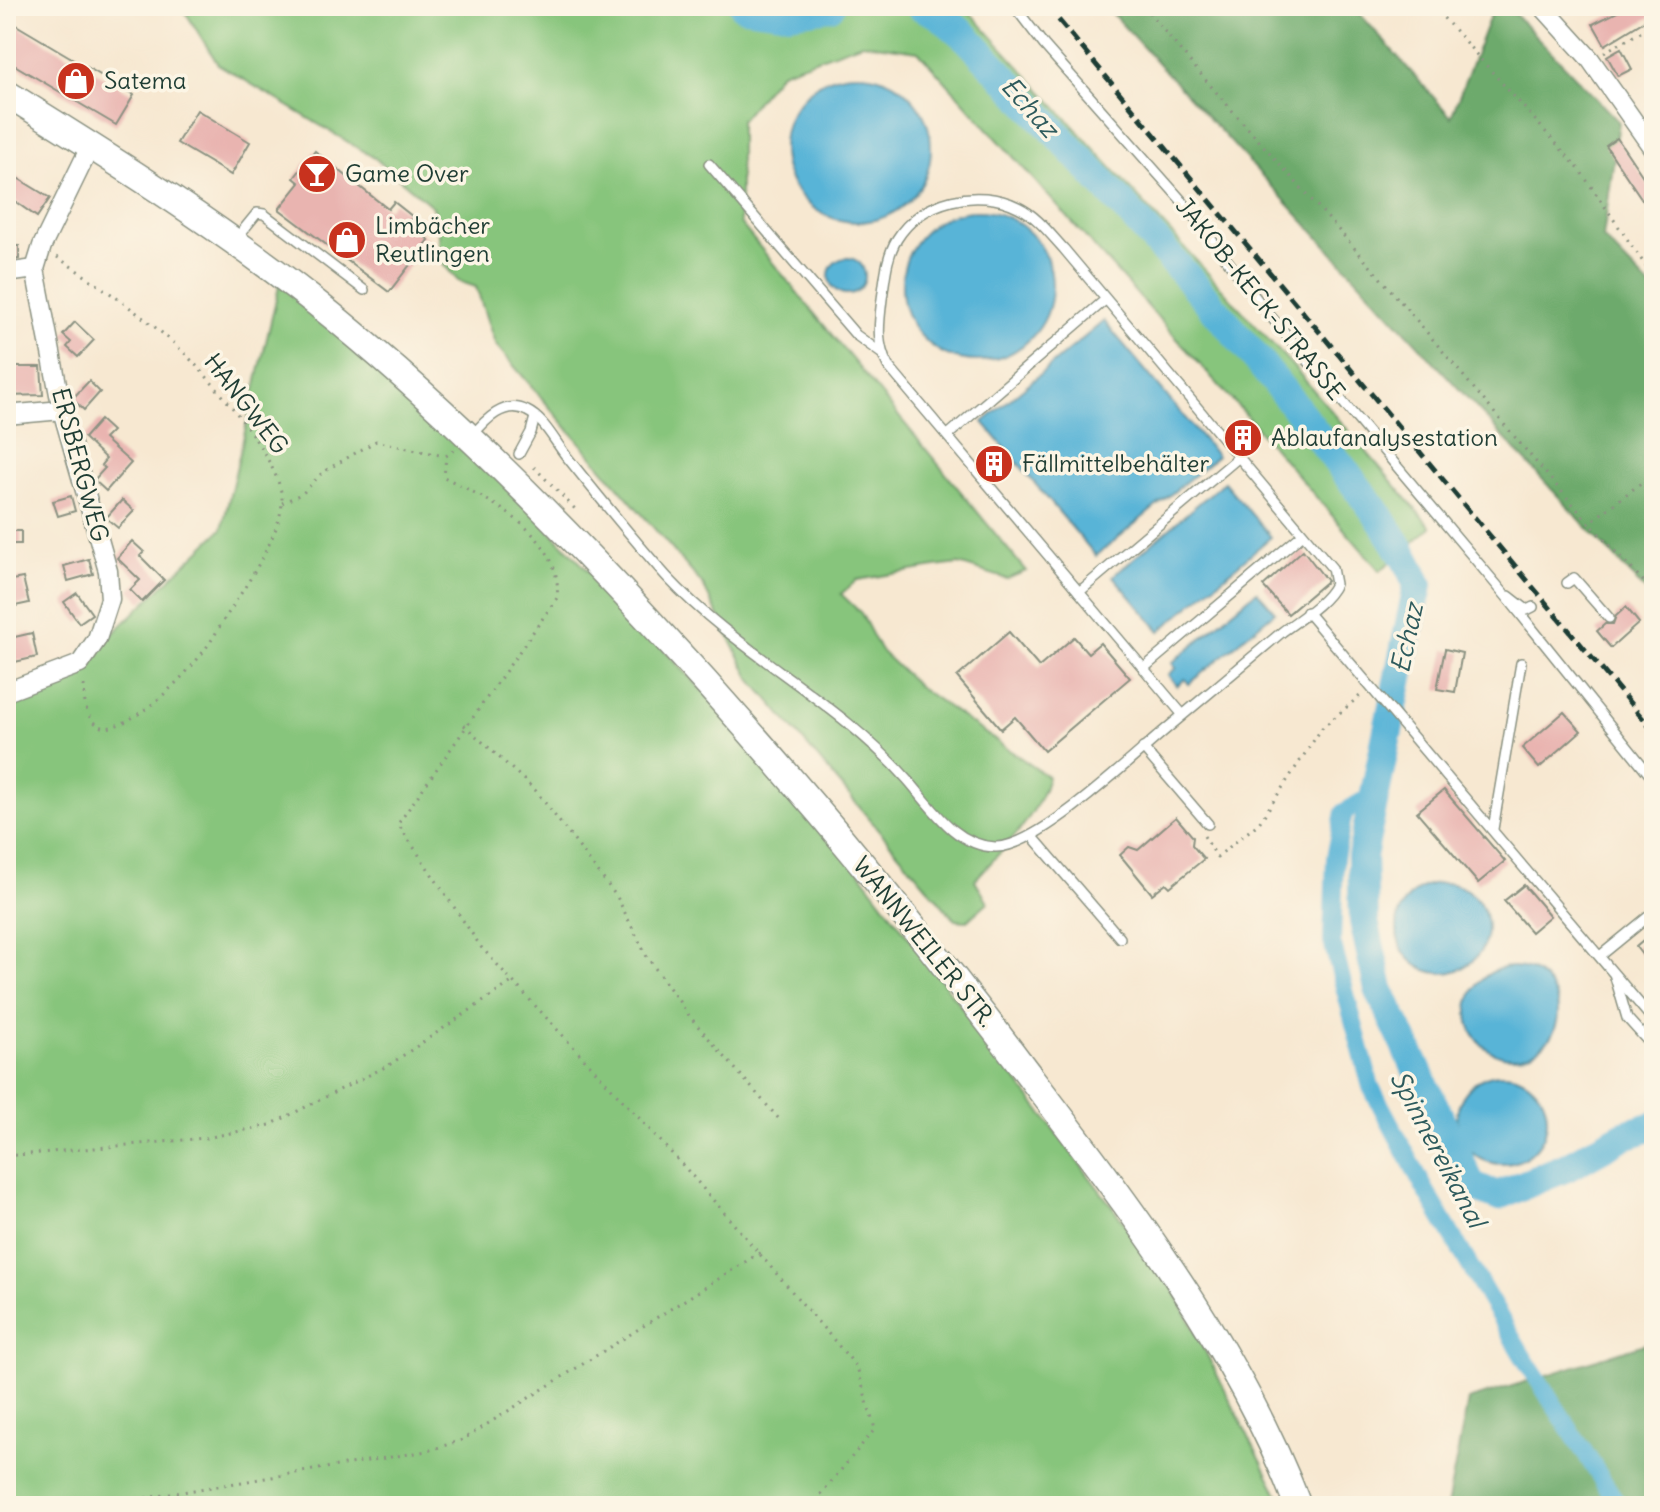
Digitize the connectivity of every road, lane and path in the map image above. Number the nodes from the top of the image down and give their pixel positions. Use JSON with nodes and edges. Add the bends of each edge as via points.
{"nodes":[{"id":1,"x":1014,"y":6,"type":"edge"},
{"id":2,"x":1144,"y":6,"type":"edge"},
{"id":3,"x":1433,"y":6,"type":"edge"},
{"id":4,"x":1542,"y":6,"type":"edge"},
{"id":5,"x":1654,"y":25,"type":"edge"},
{"id":6,"x":1590,"y":59,"type":"junction"},
{"id":7,"x":6,"y":93,"type":"edge"},
{"id":8,"x":91,"y":145,"type":"junction"},
{"id":9,"x":1654,"y":150,"type":"edge"},
{"id":10,"x":709,"y":164,"type":"dead end"},
{"id":11,"x":234,"y":241,"type":"junction"},
{"id":12,"x":42,"y":246,"type":"junction"},
{"id":13,"x":35,"y":269,"type":"junction"},
{"id":14,"x":6,"y":273,"type":"edge"},
{"id":15,"x":1654,"y":278,"type":"edge"},
{"id":16,"x":364,"y":290,"type":"dead end"},
{"id":17,"x":1105,"y":300,"type":"junction"},
{"id":18,"x":881,"y":353,"type":"junction"},
{"id":19,"x":62,"y":410,"type":"junction"},
{"id":20,"x":6,"y":415,"type":"edge"},
{"id":21,"x":535,"y":417,"type":"junction"},
{"id":22,"x":948,"y":435,"type":"junction"},
{"id":23,"x":470,"y":438,"type":"junction"},
{"id":24,"x":519,"y":454,"type":"dead end"},
{"id":25,"x":446,"y":456,"type":"junction"},
{"id":26,"x":1239,"y":457,"type":"junction"},
{"id":27,"x":1654,"y":473,"type":"edge"},
{"id":28,"x":282,"y":503,"type":"junction"},
{"id":29,"x":1588,"y":524,"type":"junction"},
{"id":30,"x":1303,"y":534,"type":"junction"},
{"id":31,"x":1567,"y":583,"type":"dead end"},
{"id":32,"x":1079,"y":592,"type":"junction"},
{"id":33,"x":1654,"y":592,"type":"edge"},
{"id":34,"x":1506,"y":596,"type":"junction"},
{"id":35,"x":1533,"y":607,"type":"dead end"},
{"id":36,"x":1307,"y":612,"type":"junction"},
{"id":37,"x":1609,"y":618,"type":"dead end"},
{"id":38,"x":88,"y":657,"type":"junction"},
{"id":39,"x":1521,"y":663,"type":"dead end"},
{"id":40,"x":1144,"y":668,"type":"junction"},
{"id":41,"x":1370,"y":687,"type":"junction"},
{"id":42,"x":6,"y":692,"type":"edge"},
{"id":43,"x":1183,"y":715,"type":"junction"},
{"id":44,"x":464,"y":725,"type":"junction"},
{"id":45,"x":1143,"y":748,"type":"junction"},
{"id":46,"x":1654,"y":780,"type":"edge"},
{"id":47,"x":1208,"y":824,"type":"joint"},
{"id":48,"x":1493,"y":829,"type":"junction"},
{"id":49,"x":1033,"y":837,"type":"junction"},
{"id":50,"x":1654,"y":912,"type":"edge"},
{"id":51,"x":1120,"y":938,"type":"dead end"},
{"id":52,"x":1600,"y":956,"type":"junction"},
{"id":53,"x":1615,"y":973,"type":"junction"},
{"id":54,"x":513,"y":981,"type":"junction"},
{"id":55,"x":1654,"y":1021,"type":"edge"},
{"id":56,"x":1654,"y":1048,"type":"edge"},
{"id":57,"x":779,"y":1119,"type":"dead end"},
{"id":58,"x":6,"y":1156,"type":"edge"},
{"id":59,"x":761,"y":1252,"type":"junction"},
{"id":60,"x":98,"y":1506,"type":"edge"},
{"id":61,"x":811,"y":1506,"type":"edge"},
{"id":62,"x":1298,"y":1506,"type":"edge"}],
"edges":[{"from":1,"to":34,"type":"lane","name":"JAKOB-KECK-STRASSE","via":[[1182,201],[1262,306]]},
{"from":2,"to":29,"type":"path","via":[[1207,86],[1368,263]]},
{"from":3,"to":15,"type":"path","via":[[1579,169]]},
{"from":4,"to":6,"type":"street"},
{"from":5,"to":6,"type":"path"},
{"from":6,"to":9,"type":"street"},
{"from":7,"to":8,"type":"main road","name":"WANNWEILER STR."},
{"from":8,"to":11,"type":"main road","name":"WANNWEILER STR."},
{"from":8,"to":12,"type":"street","name":"ERSBERGWEG"},
{"from":10,"to":18,"type":"lane","via":[[856,335]]},
{"from":11,"to":16,"type":"lane","via":[[257,213],[264,214]]},
{"from":11,"to":23,"type":"main road","name":"WANNWEILER STR.","via":[[379,355]]},
{"from":12,"to":13,"type":"street","name":"ERSBERGWEG"},
{"from":12,"to":28,"type":"path","name":"HANGWEG","via":[[181,350],[264,451],[276,470]]},
{"from":13,"to":14,"type":"street"},
{"from":13,"to":19,"type":"street","name":"ERSBERGWEG"},
{"from":17,"to":18,"type":"lane","via":[[1040,223],[1018,207],[994,199],[957,199],[920,217],[896,240],[880,313]]},
{"from":17,"to":22,"type":"lane"},
{"from":17,"to":26,"type":"lane"},
{"from":18,"to":22,"type":"lane"},
{"from":19,"to":20,"type":"street"},
{"from":19,"to":38,"type":"street","name":"ERSBERGWEG","via":[[111,585],[106,615]]},
{"from":21,"to":23,"type":"lane","via":[[527,410],[505,408]]},
{"from":21,"to":24,"type":"lane"},
{"from":21,"to":49,"type":"lane","via":[[688,598],[735,641],[861,735],[963,838],[997,848]]},
{"from":22,"to":32,"type":"lane"},
{"from":23,"to":25,"type":"path"},
{"from":23,"to":62,"type":"main road","name":"WANNWEILER STR.","via":[[729,707],[961,985],[1196,1310],[1260,1419]]},
{"from":25,"to":28,"type":"path","via":[[376,441]]},
{"from":25,"to":44,"type":"path","via":[[444,477],[510,511],[541,546],[558,582],[557,598]]},
{"from":26,"to":30,"type":"lane"},
{"from":26,"to":32,"type":"lane"},
{"from":27,"to":29,"type":"path"},
{"from":28,"to":38,"type":"path","via":[[278,523],[213,638],[195,662],[130,721],[105,728],[90,718],[84,703]]},
{"from":29,"to":33,"type":"path"},
{"from":30,"to":36,"type":"lane","via":[[1335,576],[1332,591]]},
{"from":30,"to":40,"type":"lane"},
{"from":31,"to":37,"type":"lane","via":[[1574,578]]},
{"from":32,"to":40,"type":"lane"},
{"from":34,"to":35,"type":"lane","via":[[1514,596],[1527,610]]},
{"from":34,"to":46,"type":"lane","name":"JAKOB-KECK-STRASSE"},
{"from":36,"to":41,"type":"lane"},
{"from":36,"to":43,"type":"lane"},
{"from":38,"to":42,"type":"street"},
{"from":39,"to":48,"type":"lane"},
{"from":40,"to":43,"type":"lane"},
{"from":41,"to":47,"type":"path","via":[[1322,728],[1259,823],[1217,857],[1203,840]]},
{"from":41,"to":48,"type":"lane"},
{"from":43,"to":45,"type":"lane"},
{"from":44,"to":54,"type":"path","via":[[398,824],[481,947]]},
{"from":44,"to":57,"type":"path","via":[[536,791],[617,897],[647,957],[691,1018]]},
{"from":45,"to":47,"type":"lane"},
{"from":45,"to":49,"type":"lane"},
{"from":48,"to":52,"type":"lane"},
{"from":49,"to":51,"type":"lane"},
{"from":50,"to":52,"type":"lane"},
{"from":52,"to":53,"type":"lane"},
{"from":53,"to":55,"type":"lane"},
{"from":53,"to":56,"type":"lane","via":[[1627,1018]]},
{"from":54,"to":58,"type":"path","via":[[389,1065],[270,1125],[206,1138]]},
{"from":54,"to":59,"type":"path"},
{"from":59,"to":60,"type":"path","via":[[462,1440],[427,1451]]},
{"from":59,"to":61,"type":"path","via":[[857,1367],[875,1429]]}]}
